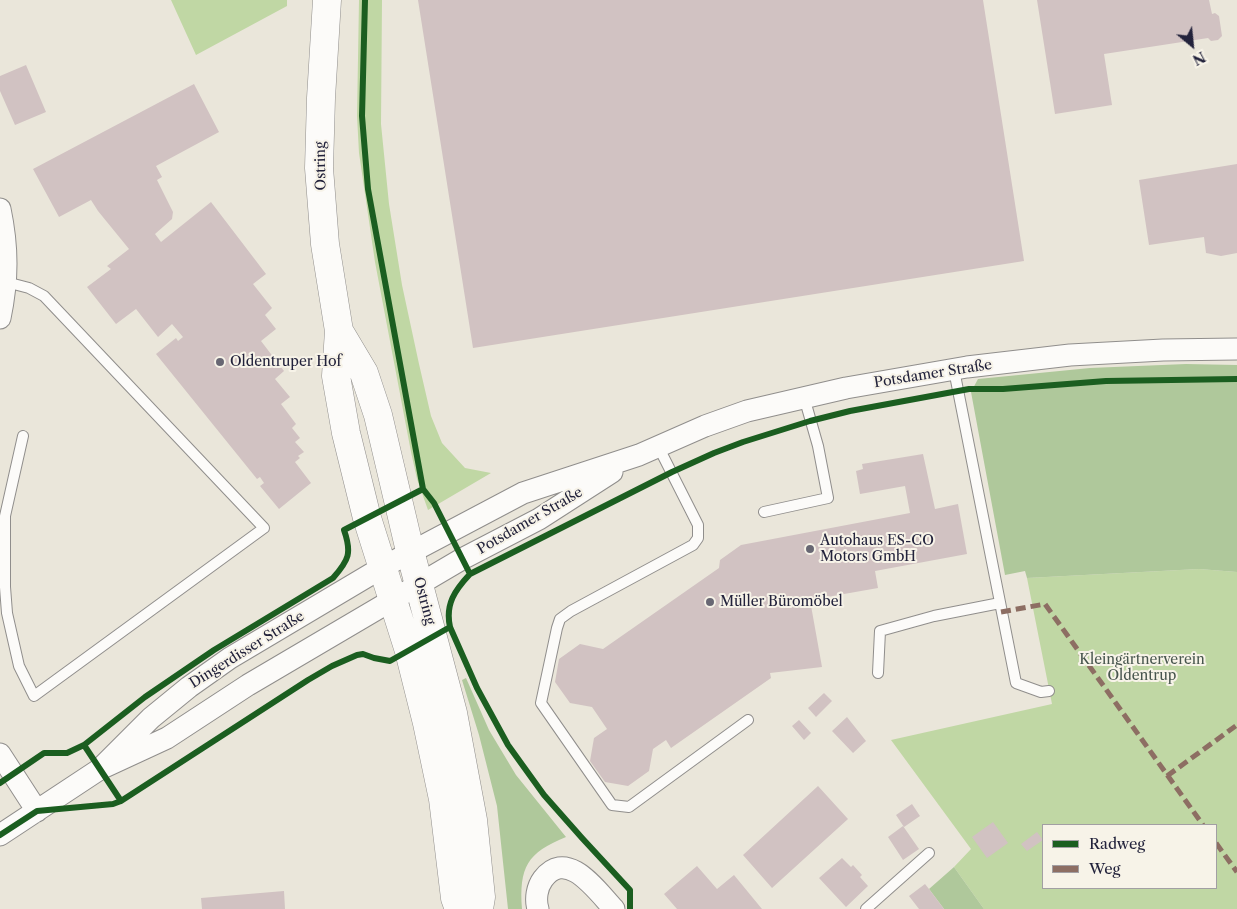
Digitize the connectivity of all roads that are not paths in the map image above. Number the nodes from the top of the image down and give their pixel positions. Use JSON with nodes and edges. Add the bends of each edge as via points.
{"nodes":[{"id":1,"x":327,"y":0,"type":"edge"},
{"id":2,"x":0,"y":209,"type":"edge"},
{"id":3,"x":6,"y":282,"type":"junction"},
{"id":4,"x":0,"y":318,"type":"edge"},
{"id":5,"x":339,"y":331,"type":"junction"},
{"id":6,"x":1237,"y":350,"type":"edge"},
{"id":7,"x":954,"y":370,"type":"junction"},
{"id":8,"x":804,"y":397,"type":"junction"},
{"id":9,"x":22,"y":436,"type":"dead end"},
{"id":10,"x":658,"y":446,"type":"junction"},
{"id":11,"x":639,"y":455,"type":"junction"},
{"id":12,"x":764,"y":512,"type":"dead end"},
{"id":13,"x":410,"y":551,"type":"junction"},
{"id":14,"x":383,"y":567,"type":"junction"},
{"id":15,"x":419,"y":584,"type":"junction"},
{"id":16,"x":394,"y":600,"type":"junction"},
{"id":17,"x":1000,"y":604,"type":"junction"},
{"id":18,"x":878,"y":673,"type":"dead end"},
{"id":19,"x":1049,"y":692,"type":"dead end"},
{"id":20,"x":748,"y":720,"type":"dead end"},
{"id":21,"x":0,"y":754,"type":"edge"},
{"id":22,"x":100,"y":769,"type":"junction"},
{"id":23,"x":37,"y":811,"type":"junction"},
{"id":24,"x":0,"y":835,"type":"edge"},
{"id":25,"x":929,"y":853,"type":"dead end"},
{"id":26,"x":459,"y":909,"type":"edge"},
{"id":27,"x":479,"y":909,"type":"edge"},
{"id":28,"x":538,"y":909,"type":"edge"},
{"id":29,"x":614,"y":909,"type":"edge"},
{"id":30,"x":866,"y":909,"type":"edge"}],
"edges":[{"from":1,"to":5,"type":"main road","name":"Ostring","via":[[319,168],[325,244]]},
{"from":2,"to":3,"type":"street","via":[[7,254]]},
{"from":3,"to":4,"type":"street"},
{"from":3,"to":9,"type":"lane","via":[[44,296],[264,528],[34,696],[19,666],[7,613],[5,587],[5,516]]},
{"from":5,"to":13,"type":"main road","name":"Ostring","via":[[364,372],[378,415]]},
{"from":5,"to":14,"type":"main road","name":"Ostring","via":[[336,376],[346,433]]},
{"from":6,"to":7,"type":"street","name":"Potsdamer Straße","via":[[1110,352]]},
{"from":7,"to":8,"type":"street","name":"Potsdamer Straße"},
{"from":7,"to":17,"type":"lane"},
{"from":8,"to":10,"type":"street","name":"Potsdamer Straße","via":[[705,426]]},
{"from":8,"to":12,"type":"lane","via":[[828,498]]},
{"from":10,"to":11,"type":"street","name":"Potsdamer Straße"},
{"from":10,"to":20,"type":"lane","via":[[698,525],[698,538],[693,545],[560,619],[540,703],[612,805],[629,807]]},
{"from":11,"to":13,"type":"street","name":"Potsdamer Straße","via":[[523,492]]},
{"from":11,"to":15,"type":"street","name":"Potsdamer Straße","via":[[539,519]]},
{"from":13,"to":14,"type":"street","name":"Dingerdisser Straße"},
{"from":13,"to":15,"type":"main road","name":"Ostring"},
{"from":14,"to":16,"type":"main road","name":"Ostring"},
{"from":14,"to":22,"type":"street","name":"Dingerdisser Straße","via":[[230,658],[188,687],[151,718]]},
{"from":15,"to":16,"type":"street","name":"Dingerdisser Straße"},
{"from":15,"to":27,"type":"main road","name":"Ostring","via":[[453,713],[466,780],[480,887]]},
{"from":16,"to":22,"type":"street","name":"Dingerdisser Straße","via":[[248,685],[167,738]]},
{"from":16,"to":26,"type":"main road","name":"Ostring","via":[[425,714],[443,799]]},
{"from":17,"to":18,"type":"lane","via":[[934,616],[880,631]]},
{"from":17,"to":19,"type":"lane","via":[[1016,683]]},
{"from":21,"to":23,"type":"street"},
{"from":22,"to":23,"type":"street","name":"Dingerdisser Straße"},
{"from":23,"to":24,"type":"street","name":"Dingerdisser Straße"},
{"from":25,"to":30,"type":"lane"},
{"from":28,"to":29,"type":"street","via":[[537,892],[543,879],[555,868],[566,867],[580,874]]}]}
